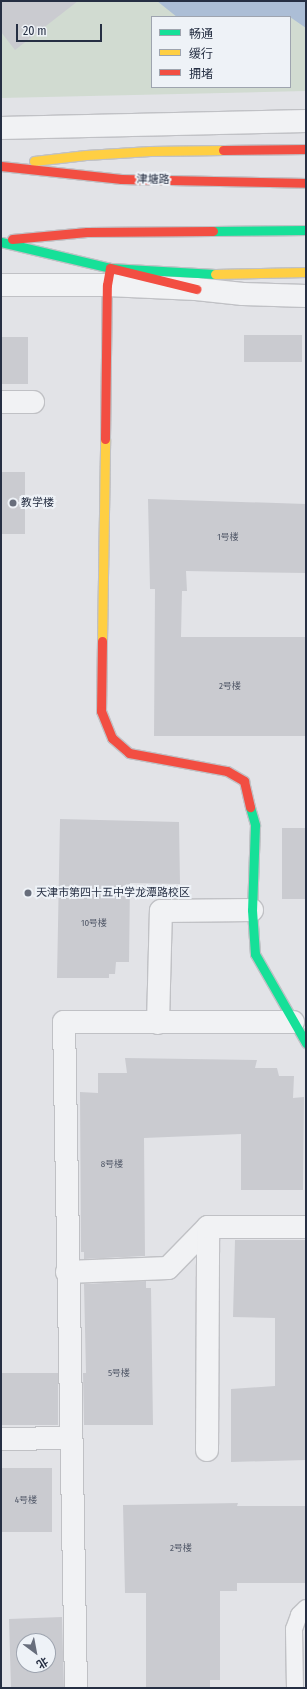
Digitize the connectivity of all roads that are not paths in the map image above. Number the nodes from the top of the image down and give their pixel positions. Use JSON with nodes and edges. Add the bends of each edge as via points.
{"nodes":[{"id":1,"x":306,"y":121,"type":"edge"},
{"id":2,"x":1,"y":128,"type":"edge"},
{"id":3,"x":306,"y":148,"type":"edge"},
{"id":4,"x":1,"y":165,"type":"edge"},
{"id":5,"x":306,"y":182,"type":"edge"},
{"id":6,"x":306,"y":230,"type":"edge"},
{"id":7,"x":1,"y":241,"type":"edge"},
{"id":8,"x":306,"y":272,"type":"edge"},
{"id":9,"x":109,"y":276,"type":"junction"},
{"id":10,"x":1,"y":285,"type":"edge"},
{"id":11,"x":306,"y":296,"type":"edge"},
{"id":12,"x":1,"y":402,"type":"edge"},
{"id":13,"x":33,"y":402,"type":"dead end"},
{"id":14,"x":252,"y":910,"type":"junction"},
{"id":15,"x":293,"y":1022,"type":"junction"},
{"id":16,"x":158,"y":1023,"type":"junction"},
{"id":17,"x":306,"y":1043,"type":"edge"},
{"id":18,"x":208,"y":1227,"type":"junction"},
{"id":19,"x":306,"y":1227,"type":"edge"},
{"id":20,"x":68,"y":1272,"type":"junction"},
{"id":21,"x":70,"y":1438,"type":"junction"},
{"id":22,"x":1,"y":1439,"type":"edge"},
{"id":23,"x":207,"y":1450,"type":"dead end"},
{"id":24,"x":306,"y":1608,"type":"edge"},
{"id":25,"x":76,"y":1688,"type":"edge"},
{"id":26,"x":295,"y":1688,"type":"edge"}],
"edges":[{"from":1,"to":2,"type":"street"},
{"from":3,"to":4,"type":"main road","via":[[242,148],[86,155]]},
{"from":4,"to":5,"type":"main road","name":"津塘路","via":[[121,179]]},
{"from":6,"to":7,"type":"main road","via":[[87,232]]},
{"from":7,"to":9,"type":"main road"},
{"from":8,"to":9,"type":"main road"},
{"from":9,"to":10,"type":"street"},
{"from":9,"to":11,"type":"street","via":[[243,294]]},
{"from":9,"to":14,"type":"main road","via":[[101,710],[112,738],[129,753],[228,771],[244,781],[255,825]]},
{"from":12,"to":13,"type":"street"},
{"from":14,"to":15,"type":"main road","via":[[255,954]]},
{"from":14,"to":16,"type":"street","via":[[161,910]]},
{"from":15,"to":16,"type":"street"},
{"from":15,"to":17,"type":"main road"},
{"from":16,"to":20,"type":"street","via":[[64,1022]]},
{"from":18,"to":19,"type":"street"},
{"from":18,"to":20,"type":"street","via":[[168,1268]]},
{"from":18,"to":23,"type":"street"},
{"from":20,"to":21,"type":"street"},
{"from":21,"to":22,"type":"street"},
{"from":21,"to":25,"type":"street"},
{"from":24,"to":26,"type":"lane","via":[[299,1615],[294,1629]]}]}
